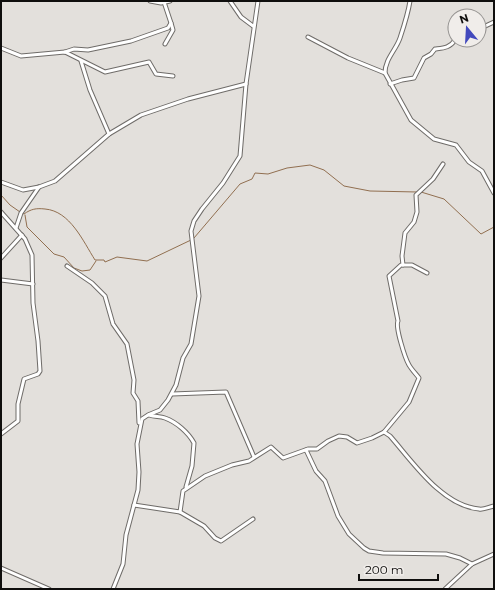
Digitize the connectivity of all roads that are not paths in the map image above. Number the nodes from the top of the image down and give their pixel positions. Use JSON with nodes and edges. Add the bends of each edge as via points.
{"nodes":[{"id":1,"x":150,"y":1,"type":"edge"},
{"id":2,"x":170,"y":1,"type":"edge"},
{"id":3,"x":230,"y":1,"type":"edge"},
{"id":4,"x":258,"y":1,"type":"edge"},
{"id":5,"x":410,"y":1,"type":"edge"},
{"id":6,"x":164,"y":2,"type":"junction"},
{"id":7,"x":171,"y":23,"type":"junction"},
{"id":8,"x":253,"y":26,"type":"junction"},
{"id":9,"x":308,"y":37,"type":"dead end"},
{"id":10,"x":165,"y":44,"type":"dead end"},
{"id":11,"x":447,"y":46,"type":"edge"},
{"id":12,"x":1,"y":48,"type":"edge"},
{"id":13,"x":64,"y":52,"type":"junction"},
{"id":14,"x":81,"y":61,"type":"junction"},
{"id":15,"x":385,"y":73,"type":"junction"},
{"id":16,"x":174,"y":76,"type":"dead end"},
{"id":17,"x":246,"y":84,"type":"junction"},
{"id":18,"x":390,"y":84,"type":"junction"},
{"id":19,"x":109,"y":134,"type":"junction"},
{"id":20,"x":443,"y":164,"type":"dead end"},
{"id":21,"x":1,"y":182,"type":"edge"},
{"id":22,"x":39,"y":187,"type":"junction"},
{"id":23,"x":494,"y":193,"type":"edge"},
{"id":24,"x":1,"y":212,"type":"edge"},
{"id":25,"x":16,"y":228,"type":"junction"},
{"id":26,"x":22,"y":235,"type":"junction"},
{"id":27,"x":1,"y":258,"type":"edge"},
{"id":28,"x":403,"y":265,"type":"junction"},
{"id":29,"x":67,"y":266,"type":"dead end"},
{"id":30,"x":427,"y":273,"type":"dead end"},
{"id":31,"x":1,"y":280,"type":"edge"},
{"id":32,"x":34,"y":284,"type":"junction"},
{"id":33,"x":172,"y":394,"type":"junction"},
{"id":34,"x":148,"y":415,"type":"junction"},
{"id":35,"x":140,"y":426,"type":"junction"},
{"id":36,"x":384,"y":432,"type":"junction"},
{"id":37,"x":1,"y":434,"type":"edge"},
{"id":38,"x":306,"y":450,"type":"junction"},
{"id":39,"x":254,"y":457,"type":"junction"},
{"id":40,"x":186,"y":488,"type":"junction"},
{"id":41,"x":134,"y":505,"type":"junction"},
{"id":42,"x":494,"y":506,"type":"edge"},
{"id":43,"x":180,"y":512,"type":"junction"},
{"id":44,"x":253,"y":519,"type":"dead end"},
{"id":45,"x":494,"y":554,"type":"edge"},
{"id":46,"x":472,"y":564,"type":"junction"},
{"id":47,"x":1,"y":568,"type":"edge"},
{"id":48,"x":49,"y":589,"type":"edge"},
{"id":49,"x":113,"y":589,"type":"edge"},
{"id":50,"x":445,"y":589,"type":"edge"}],
"edges":[{"from":1,"to":6,"type":"street"},
{"from":2,"to":6,"type":"street"},
{"from":3,"to":8,"type":"street","via":[[246,22]]},
{"from":4,"to":8,"type":"street"},
{"from":5,"to":15,"type":"street","via":[[405,25],[387,62]]},
{"from":6,"to":7,"type":"street"},
{"from":7,"to":10,"type":"street","via":[[173,30]]},
{"from":7,"to":13,"type":"street","via":[[168,28],[140,39],[88,50],[74,49]]},
{"from":8,"to":17,"type":"street"},
{"from":9,"to":15,"type":"street","via":[[348,58]]},
{"from":11,"to":18,"type":"street","via":[[435,49],[425,58],[414,78]]},
{"from":12,"to":13,"type":"street","via":[[21,56]]},
{"from":13,"to":14,"type":"street"},
{"from":14,"to":16,"type":"street","via":[[105,72],[149,62],[156,74]]},
{"from":14,"to":19,"type":"street"},
{"from":15,"to":18,"type":"street"},
{"from":17,"to":19,"type":"street","via":[[188,99],[141,115]]},
{"from":17,"to":33,"type":"street","via":[[240,156],[194,221],[191,230],[199,304],[191,344],[181,362]]},
{"from":18,"to":23,"type":"street","via":[[411,120],[434,139],[456,145],[469,162],[482,171]]},
{"from":19,"to":22,"type":"street","via":[[59,179]]},
{"from":20,"to":28,"type":"street","via":[[433,179],[416,195],[417,212],[414,222],[405,233]]},
{"from":21,"to":22,"type":"street","via":[[23,190]]},
{"from":22,"to":25,"type":"street","via":[[21,213]]},
{"from":24,"to":25,"type":"street"},
{"from":25,"to":26,"type":"street"},
{"from":26,"to":27,"type":"street"},
{"from":26,"to":32,"type":"street","via":[[29,244],[32,255]]},
{"from":28,"to":30,"type":"street"},
{"from":28,"to":36,"type":"street","via":[[389,277],[402,345],[409,365],[419,380],[409,402]]},
{"from":29,"to":35,"type":"street","via":[[92,283],[105,296],[113,324],[128,346]]},
{"from":31,"to":32,"type":"street"},
{"from":32,"to":37,"type":"street","via":[[33,303],[39,372],[24,379],[18,404],[18,421]]},
{"from":33,"to":34,"type":"street","via":[[162,409]]},
{"from":33,"to":39,"type":"street","via":[[226,392]]},
{"from":34,"to":35,"type":"street","via":[[142,419]]},
{"from":34,"to":40,"type":"street","via":[[172,422],[185,431],[194,442],[192,466]]},
{"from":35,"to":41,"type":"street","via":[[137,444],[138,484]]},
{"from":36,"to":38,"type":"street","via":[[357,443],[338,436],[317,449]]},
{"from":36,"to":42,"type":"street","via":[[423,475],[453,499],[478,509]]},
{"from":38,"to":39,"type":"street","via":[[283,458],[273,447]]},
{"from":38,"to":46,"type":"street","via":[[316,471],[326,481],[338,516],[349,534],[364,548],[380,552],[453,555]]},
{"from":39,"to":40,"type":"street","via":[[205,476]]},
{"from":40,"to":43,"type":"street","via":[[182,493]]},
{"from":41,"to":43,"type":"street"},
{"from":41,"to":49,"type":"street","via":[[126,535],[123,564]]},
{"from":43,"to":44,"type":"street","via":[[221,540]]},
{"from":45,"to":46,"type":"street"},
{"from":46,"to":50,"type":"street"},
{"from":47,"to":48,"type":"street"}]}
